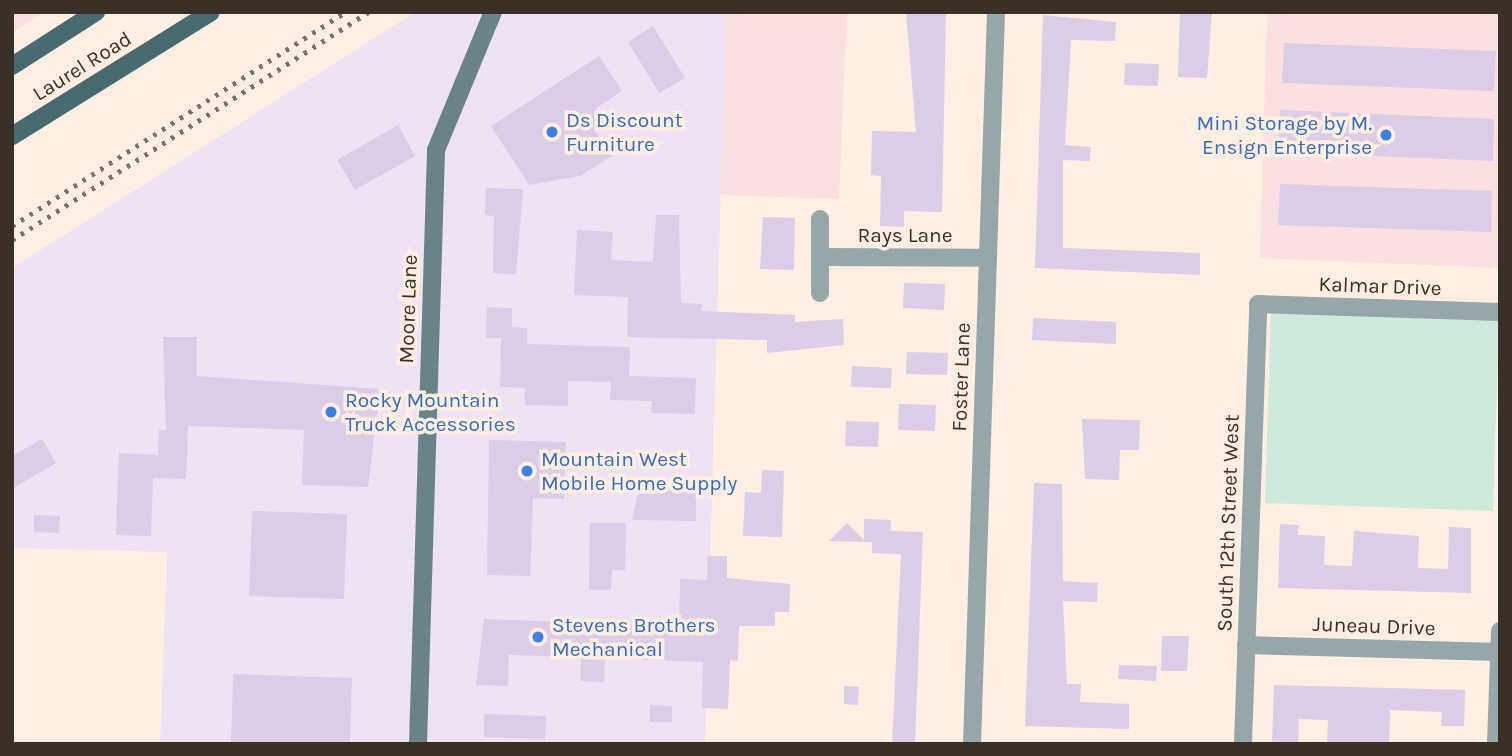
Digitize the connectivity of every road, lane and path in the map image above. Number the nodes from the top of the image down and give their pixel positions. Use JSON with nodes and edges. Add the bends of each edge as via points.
{"nodes":[{"id":1,"x":96,"y":12,"type":"edge"},
{"id":2,"x":211,"y":12,"type":"edge"},
{"id":3,"x":493,"y":12,"type":"edge"},
{"id":4,"x":996,"y":12,"type":"edge"},
{"id":5,"x":12,"y":66,"type":"edge"},
{"id":6,"x":12,"y":136,"type":"edge"},
{"id":7,"x":820,"y":219,"type":"dead end"},
{"id":8,"x":821,"y":257,"type":"junction"},
{"id":9,"x":988,"y":258,"type":"junction"},
{"id":10,"x":820,"y":293,"type":"dead end"},
{"id":11,"x":1258,"y":304,"type":"joint"},
{"id":12,"x":1500,"y":312,"type":"edge"},
{"id":13,"x":1500,"y":631,"type":"edge"},
{"id":14,"x":1246,"y":645,"type":"junction"},
{"id":15,"x":1499,"y":652,"type":"edge"},
{"id":16,"x":418,"y":744,"type":"edge"},
{"id":17,"x":972,"y":744,"type":"edge"},
{"id":18,"x":1243,"y":744,"type":"edge"},
{"id":19,"x":1496,"y":744,"type":"edge"}],
"edges":[{"from":1,"to":5,"type":"main road","name":"Laurel Road"},
{"from":2,"to":6,"type":"main road","name":"Laurel Road"},
{"from":3,"to":16,"type":"street","name":"Moore Lane","via":[[436,150]]},
{"from":4,"to":9,"type":"street","name":"Foster Lane"},
{"from":7,"to":8,"type":"street"},
{"from":8,"to":9,"type":"street","name":"Rays Lane"},
{"from":8,"to":10,"type":"street"},
{"from":9,"to":17,"type":"street","name":"Foster Lane"},
{"from":11,"to":12,"type":"street","name":"Kalmar Drive"},
{"from":11,"to":14,"type":"street","name":"South 12th Street West"},
{"from":13,"to":15,"type":"street"},
{"from":14,"to":15,"type":"street","name":"Juneau Drive"},
{"from":14,"to":18,"type":"street","name":"South 12th Street West"},
{"from":15,"to":19,"type":"street"}]}
